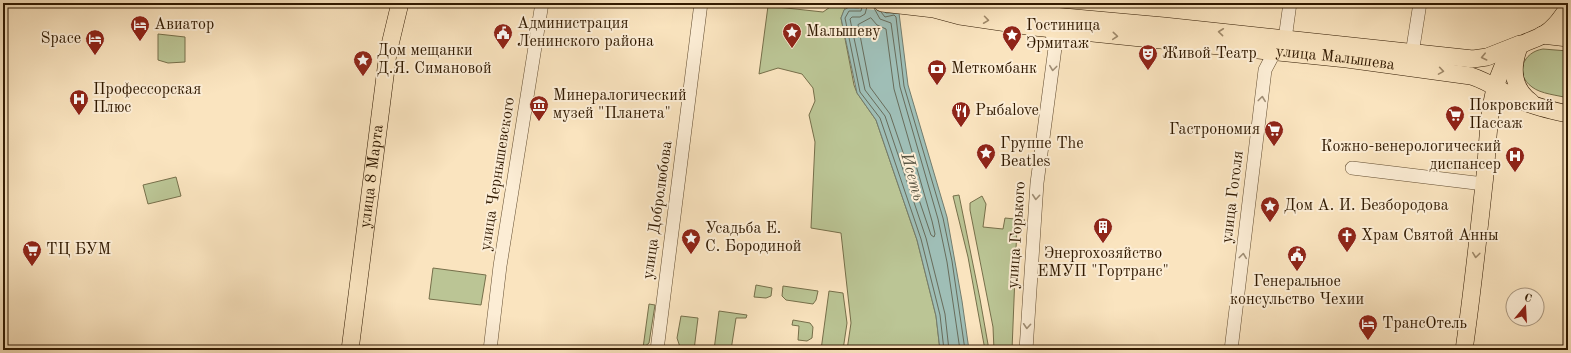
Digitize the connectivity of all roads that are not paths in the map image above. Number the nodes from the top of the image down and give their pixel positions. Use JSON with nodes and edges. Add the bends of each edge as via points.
{"nodes":[{"id":1,"x":400,"y":3,"type":"edge"},
{"id":2,"x":542,"y":3,"type":"edge"},
{"id":3,"x":701,"y":3,"type":"edge"},
{"id":4,"x":882,"y":3,"type":"edge"},
{"id":5,"x":951,"y":3,"type":"edge"},
{"id":6,"x":1290,"y":3,"type":"edge"},
{"id":7,"x":1420,"y":3,"type":"edge"},
{"id":8,"x":1568,"y":8,"type":"edge"},
{"id":9,"x":1053,"y":16,"type":"edge"},
{"id":10,"x":1542,"y":35,"type":"junction"},
{"id":11,"x":1568,"y":38,"type":"edge"},
{"id":12,"x":1520,"y":44,"type":"junction"},
{"id":13,"x":1280,"y":45,"type":"junction"},
{"id":14,"x":1412,"y":54,"type":"junction"},
{"id":15,"x":1496,"y":87,"type":"junction"},
{"id":16,"x":1539,"y":108,"type":"junction"},
{"id":17,"x":1568,"y":114,"type":"edge"},
{"id":18,"x":1352,"y":168,"type":"dead end"},
{"id":19,"x":1484,"y":184,"type":"junction"},
{"id":20,"x":350,"y":350,"type":"edge"},
{"id":21,"x":490,"y":350,"type":"edge"},
{"id":22,"x":657,"y":350,"type":"edge"},
{"id":23,"x":1026,"y":350,"type":"edge"},
{"id":24,"x":1231,"y":350,"type":"edge"},
{"id":25,"x":1464,"y":350,"type":"edge"}],
"edges":[{"from":1,"to":20,"type":"main road","name":"улица 8 Марта","via":[[388,54]]},
{"from":2,"to":21,"type":"street","name":"улица Чернышевского","via":[[500,266]]},
{"from":3,"to":22,"type":"street","name":"улица Добролюбова"},
{"from":4,"to":9,"type":"main road","name":"улица Малышева","one_way":true,"via":[[934,9],[960,16]]},
{"from":5,"to":9,"type":"main road","name":"улица Малышева"},
{"from":6,"to":13,"type":"street"},
{"from":7,"to":14,"type":"street"},
{"from":8,"to":10,"type":"main road","via":[[1550,30]]},
{"from":9,"to":13,"type":"main road","name":"улица Малышева"},
{"from":9,"to":23,"type":"street","name":"улица Горького","one_way":true,"via":[[1055,48],[1036,190]]},
{"from":10,"to":11,"type":"main road"},
{"from":10,"to":12,"type":"main road","name":"улица Малышева"},
{"from":12,"to":14,"type":"main road","name":"улица Малышева","one_way":true,"via":[[1487,57],[1473,59]]},
{"from":12,"to":15,"type":"main road","via":[[1508,58]]},
{"from":12,"to":16,"type":"main road","via":[[1515,57],[1514,77],[1521,94]]},
{"from":13,"to":14,"type":"main road","name":"улица Малышева"},
{"from":13,"to":15,"type":"main road","name":"улица Малышева","one_way":true,"via":[[1299,53],[1471,76],[1486,80]]},
{"from":24,"to":13,"type":"street","name":"улица Гоголя","one_way":true,"via":[[1265,70]]},
{"from":15,"to":16,"type":"main road","name":"улица Малышева"},
{"from":15,"to":19,"type":"main road"},
{"from":16,"to":17,"type":"main road","name":"улица Малышева"},
{"from":18,"to":19,"type":"street"},
{"from":19,"to":25,"type":"main road","one_way":true}]}
